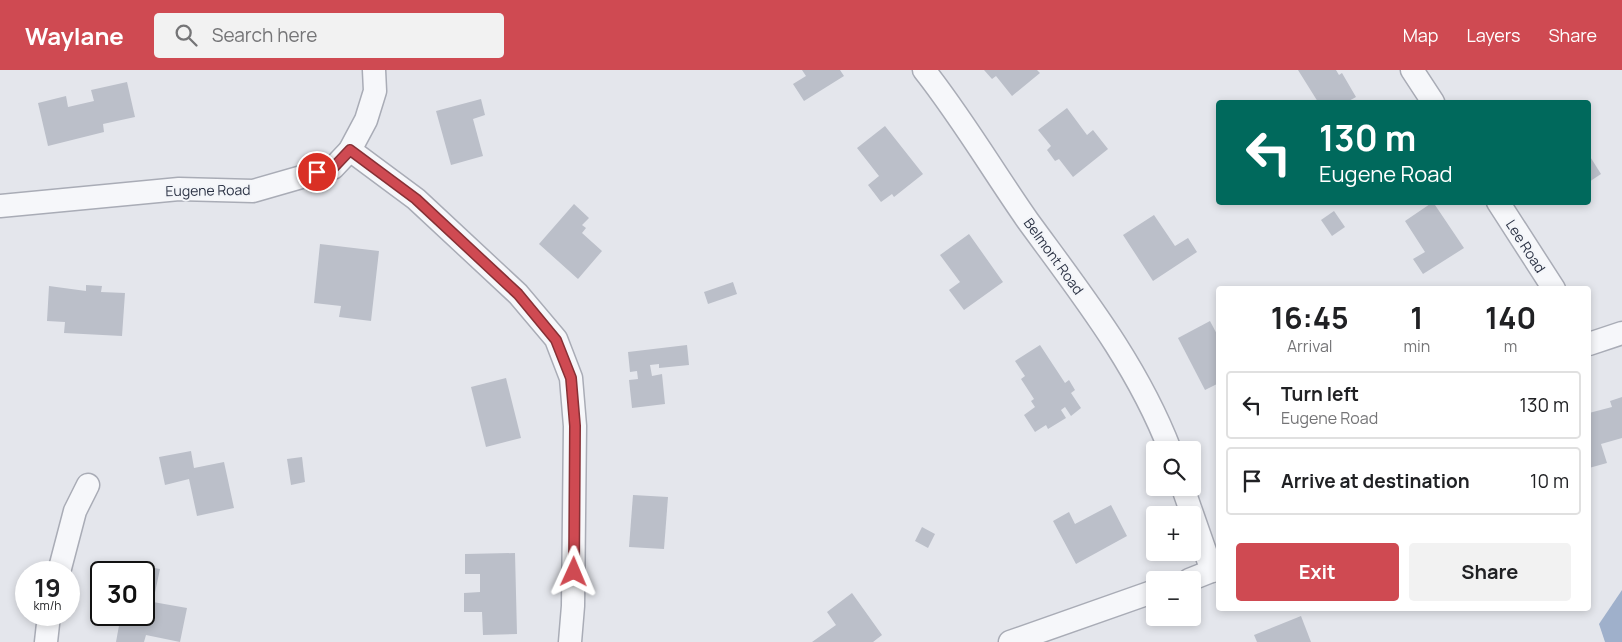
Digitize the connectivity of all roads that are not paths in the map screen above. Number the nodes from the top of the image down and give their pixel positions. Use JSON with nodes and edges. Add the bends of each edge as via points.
{"nodes":[{"id":1,"x":374,"y":70,"type":"edge"},
{"id":2,"x":924,"y":70,"type":"edge"},
{"id":3,"x":1412,"y":70,"type":"edge"},
{"id":4,"x":1432,"y":100,"type":"edge"},
{"id":5,"x":350,"y":150,"type":"junction"},
{"id":6,"x":1500,"y":205,"type":"edge"},
{"id":7,"x":0,"y":206,"type":"edge"},
{"id":8,"x":1552,"y":286,"type":"edge"},
{"id":9,"x":1622,"y":333,"type":"edge"},
{"id":10,"x":1591,"y":342,"type":"edge"},
{"id":11,"x":1167,"y":441,"type":"edge"},
{"id":12,"x":88,"y":485,"type":"dead end"},
{"id":13,"x":1186,"y":496,"type":"edge"},
{"id":14,"x":62,"y":561,"type":"edge"},
{"id":15,"x":1215,"y":570,"type":"edge"},
{"id":16,"x":1201,"y":575,"type":"edge"},
{"id":17,"x":1146,"y":594,"type":"edge"},
{"id":18,"x":48,"y":626,"type":"edge"},
{"id":19,"x":46,"y":642,"type":"edge"},
{"id":20,"x":570,"y":642,"type":"edge"},
{"id":21,"x":1010,"y":642,"type":"edge"}],
"edges":[{"from":1,"to":5,"type":"street","name":"Eugene Road","via":[[375,91],[366,120]]},
{"from":2,"to":11,"type":"street","name":"Belmont Road","via":[[1028,221],[1068,272],[1132,369],[1155,411]]},
{"from":3,"to":4,"type":"street"},
{"from":5,"to":7,"type":"street","name":"Eugene Road","via":[[333,168],[253,191],[179,189]]},
{"from":5,"to":20,"type":"street","via":[[423,206],[518,294],[556,340],[571,378],[575,426]]},
{"from":6,"to":8,"type":"street","name":"Lee Road"},
{"from":9,"to":10,"type":"street"},
{"from":12,"to":14,"type":"street","via":[[75,511]]},
{"from":13,"to":15,"type":"street"},
{"from":15,"to":16,"type":"street"},
{"from":17,"to":21,"type":"street"},
{"from":18,"to":19,"type":"street"}]}
